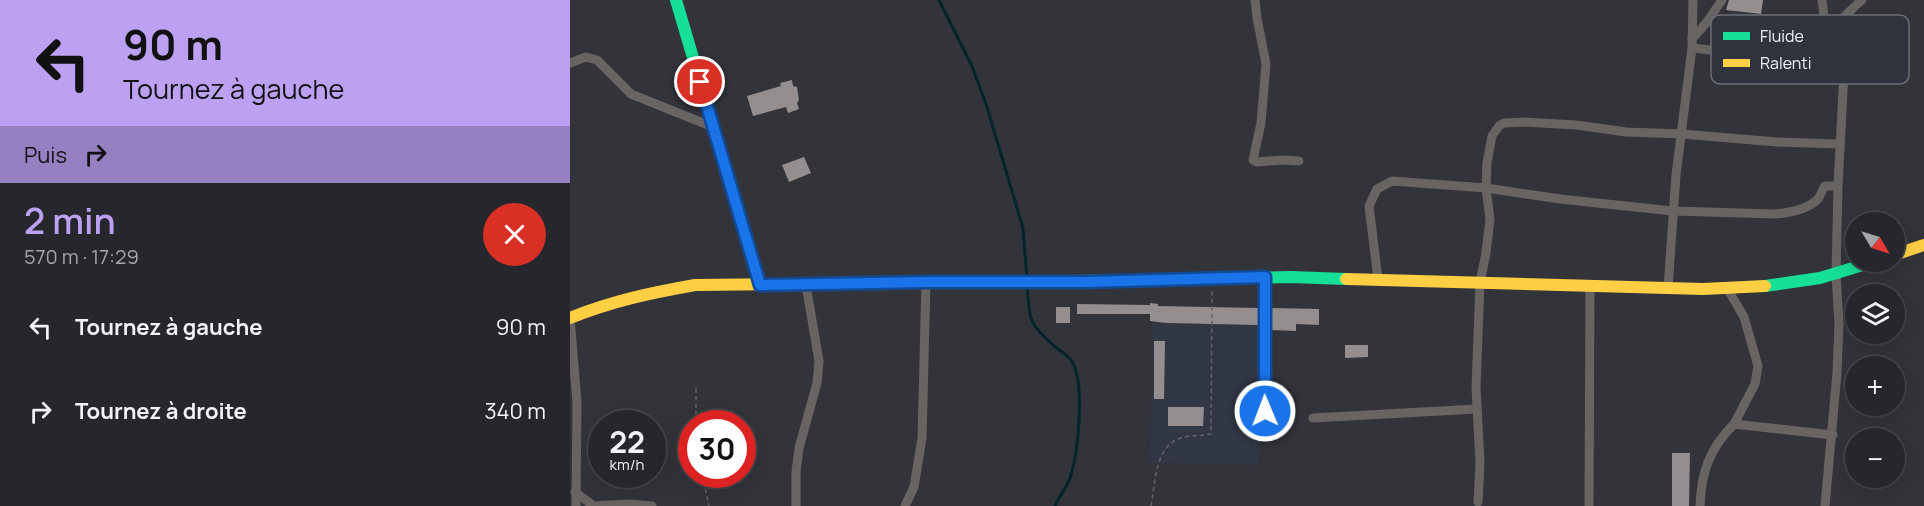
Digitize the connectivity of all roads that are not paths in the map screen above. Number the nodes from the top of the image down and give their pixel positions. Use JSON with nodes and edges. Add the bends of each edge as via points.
{"nodes":[{"id":1,"x":676,"y":0,"type":"edge"},
{"id":2,"x":1256,"y":0,"type":"edge"},
{"id":3,"x":1722,"y":0,"type":"edge"},
{"id":4,"x":1822,"y":0,"type":"edge"},
{"id":5,"x":1862,"y":0,"type":"edge"},
{"id":6,"x":1693,"y":1,"type":"edge"},
{"id":7,"x":1712,"y":15,"type":"edge"},
{"id":8,"x":1824,"y":15,"type":"edge"},
{"id":9,"x":1846,"y":15,"type":"edge"},
{"id":10,"x":1711,"y":16,"type":"edge"},
{"id":11,"x":1692,"y":44,"type":"junction"},
{"id":12,"x":1711,"y":46,"type":"edge"},
{"id":13,"x":570,"y":63,"type":"edge"},
{"id":14,"x":1843,"y":84,"type":"edge"},
{"id":15,"x":713,"y":127,"type":"junction"},
{"id":16,"x":1682,"y":134,"type":"junction"},
{"id":17,"x":1840,"y":144,"type":"junction"},
{"id":18,"x":1299,"y":161,"type":"dead end"},
{"id":19,"x":1838,"y":186,"type":"junction"},
{"id":20,"x":1486,"y":188,"type":"junction"},
{"id":21,"x":1673,"y":211,"type":"junction"},
{"id":22,"x":1924,"y":245,"type":"edge"},
{"id":23,"x":1905,"y":251,"type":"edge"},
{"id":24,"x":1845,"y":271,"type":"edge"},
{"id":25,"x":1836,"y":274,"type":"junction"},
{"id":26,"x":1265,"y":277,"type":"junction"},
{"id":27,"x":1378,"y":279,"type":"junction"},
{"id":28,"x":926,"y":282,"type":"junction"},
{"id":29,"x":1480,"y":283,"type":"junction"},
{"id":30,"x":760,"y":285,"type":"junction"},
{"id":31,"x":806,"y":285,"type":"junction"},
{"id":32,"x":1590,"y":285,"type":"junction"},
{"id":33,"x":1668,"y":288,"type":"junction"},
{"id":34,"x":1727,"y":288,"type":"junction"},
{"id":35,"x":570,"y":317,"type":"edge"},
{"id":36,"x":1476,"y":410,"type":"junction"},
{"id":37,"x":1265,"y":411,"type":"dead end"},
{"id":38,"x":1313,"y":418,"type":"dead end"},
{"id":39,"x":1734,"y":424,"type":"junction"},
{"id":40,"x":1833,"y":435,"type":"junction"},
{"id":41,"x":575,"y":492,"type":"junction"},
{"id":42,"x":1478,"y":502,"type":"dead end"},
{"id":43,"x":576,"y":506,"type":"edge"},
{"id":44,"x":594,"y":506,"type":"edge"},
{"id":45,"x":652,"y":506,"type":"edge"},
{"id":46,"x":796,"y":506,"type":"edge"},
{"id":47,"x":905,"y":506,"type":"edge"},
{"id":48,"x":1589,"y":506,"type":"edge"},
{"id":49,"x":1700,"y":506,"type":"edge"},
{"id":50,"x":1825,"y":506,"type":"edge"}],
"edges":[{"from":1,"to":15,"type":"main road"},
{"from":2,"to":18,"type":"street","via":[[1266,64],[1261,123],[1253,159]]},
{"from":3,"to":7,"type":"street"},
{"from":4,"to":8,"type":"street"},
{"from":5,"to":9,"type":"street"},
{"from":6,"to":11,"type":"street"},
{"from":10,"to":11,"type":"street"},
{"from":11,"to":12,"type":"street"},
{"from":11,"to":16,"type":"street"},
{"from":13,"to":15,"type":"street","via":[[586,57],[597,60],[631,94]]},
{"from":14,"to":17,"type":"street"},
{"from":15,"to":30,"type":"main road"},
{"from":16,"to":17,"type":"street"},
{"from":16,"to":20,"type":"street","via":[[1504,123],[1492,136]]},
{"from":16,"to":21,"type":"street"},
{"from":17,"to":19,"type":"street"},
{"from":19,"to":21,"type":"street","via":[[1825,186],[1816,201],[1788,213]]},
{"from":19,"to":25,"type":"street"},
{"from":20,"to":21,"type":"street"},
{"from":20,"to":27,"type":"street","via":[[1400,181],[1377,189],[1369,206]]},
{"from":20,"to":29,"type":"street","via":[[1490,219]]},
{"from":21,"to":33,"type":"street"},
{"from":22,"to":23,"type":"main road"},
{"from":24,"to":25,"type":"main road"},
{"from":25,"to":34,"type":"main road","via":[[1794,283]]},
{"from":25,"to":40,"type":"street","via":[[1839,324]]},
{"from":26,"to":27,"type":"main road"},
{"from":26,"to":28,"type":"main road"},
{"from":26,"to":37,"type":"street"},
{"from":27,"to":29,"type":"main road"},
{"from":28,"to":31,"type":"main road"},
{"from":28,"to":47,"type":"street","via":[[922,438],[914,487]]},
{"from":29,"to":32,"type":"main road"},
{"from":29,"to":36,"type":"street"},
{"from":30,"to":31,"type":"main road"},
{"from":30,"to":35,"type":"main road","via":[[695,285],[642,294]]},
{"from":31,"to":46,"type":"street","via":[[819,361],[799,448]]},
{"from":32,"to":33,"type":"main road"},
{"from":32,"to":48,"type":"street"},
{"from":33,"to":34,"type":"main road"},
{"from":34,"to":39,"type":"street","via":[[1744,317],[1758,366],[1755,384]]},
{"from":35,"to":41,"type":"street","via":[[577,402]]},
{"from":36,"to":38,"type":"street"},
{"from":36,"to":42,"type":"street"},
{"from":39,"to":40,"type":"street"},
{"from":39,"to":49,"type":"street","via":[[1710,454]]},
{"from":40,"to":50,"type":"street"},
{"from":41,"to":43,"type":"street"},
{"from":41,"to":44,"type":"street"},
{"from":44,"to":45,"type":"street"}]}
